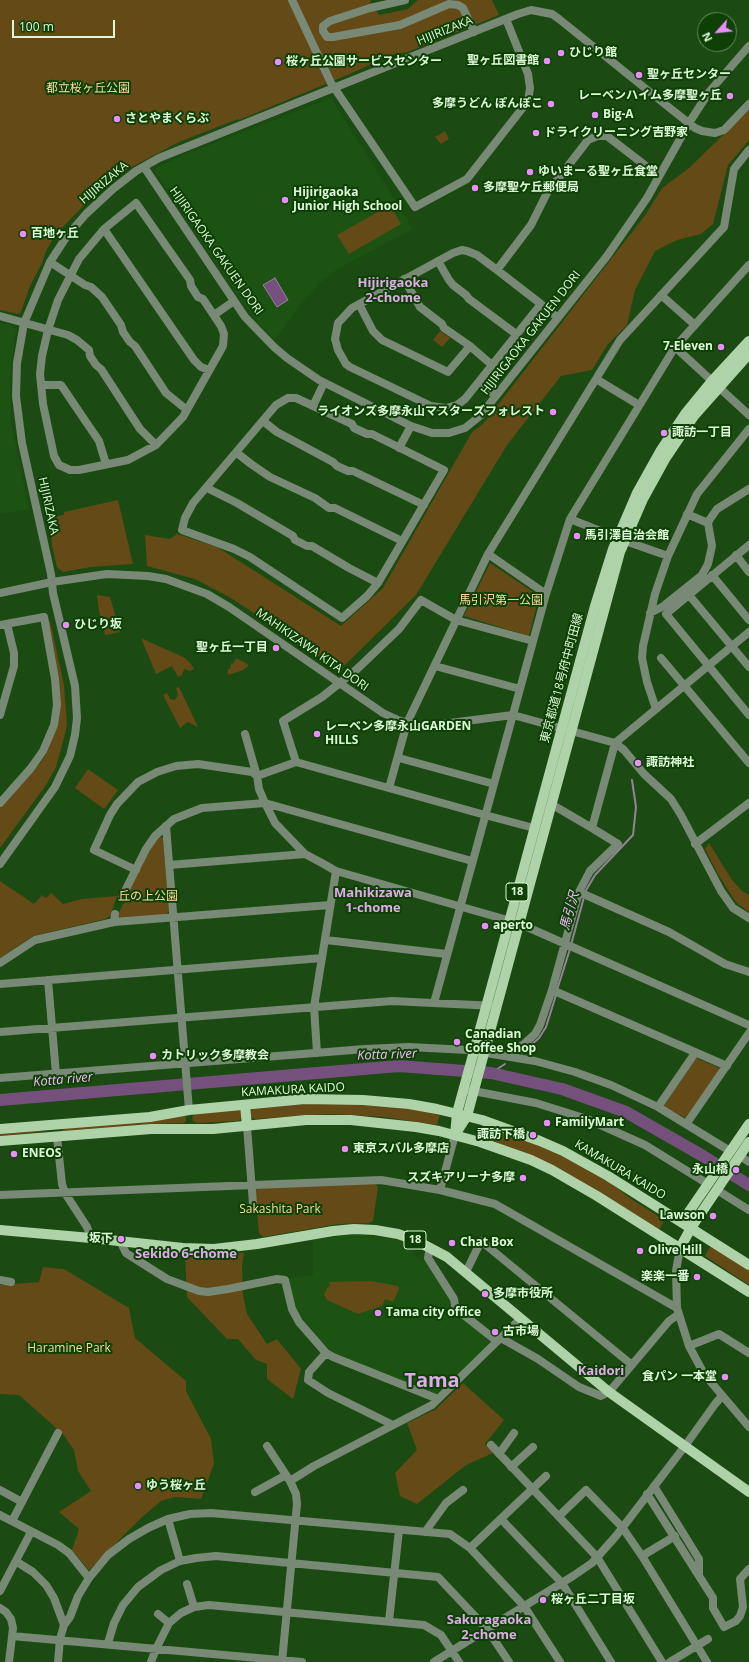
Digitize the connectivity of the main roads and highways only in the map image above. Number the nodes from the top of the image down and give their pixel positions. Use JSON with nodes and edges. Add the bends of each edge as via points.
{"nodes":[{"id":1,"x":749,"y":341,"type":"edge"},
{"id":2,"x":749,"y":354,"type":"edge"},
{"id":3,"x":715,"y":384,"type":"junction"},
{"id":4,"x":566,"y":729,"type":"junction"},
{"id":5,"x":514,"y":921,"type":"junction"},
{"id":6,"x":188,"y":1105,"type":"junction"},
{"id":7,"x":246,"y":1105,"type":"junction"},
{"id":8,"x":462,"y":1114,"type":"junction"},
{"id":9,"x":56,"y":1124,"type":"junction"},
{"id":10,"x":749,"y":1124,"type":"edge"},
{"id":11,"x":247,"y":1126,"type":"junction"},
{"id":12,"x":190,"y":1128,"type":"junction"},
{"id":13,"x":0,"y":1129,"type":"edge"},
{"id":14,"x":455,"y":1135,"type":"junction"},
{"id":15,"x":57,"y":1137,"type":"junction"},
{"id":16,"x":0,"y":1141,"type":"edge"},
{"id":17,"x":749,"y":1142,"type":"edge"},
{"id":18,"x":682,"y":1222,"type":"junction"},
{"id":19,"x":691,"y":1228,"type":"junction"},
{"id":20,"x":0,"y":1230,"type":"edge"},
{"id":21,"x":680,"y":1248,"type":"junction"},
{"id":22,"x":749,"y":1265,"type":"edge"},
{"id":23,"x":749,"y":1292,"type":"edge"},
{"id":24,"x":749,"y":1492,"type":"edge"}],
"edges":[{"from":1,"to":3,"type":"main road","name":"東京都道18号府中町田線","number":"18"},
{"from":2,"to":3,"type":"main road","name":"東京都道18号府中町田線","number":"18"},
{"from":3,"to":4,"type":"main road","name":"東京都道18号府中町田線","number":"18","via":[[685,414],[637,493],[595,606]]},
{"from":4,"to":5,"type":"main road","name":"東京都道18号府中町田線","number":"18","via":[[534,828]]},
{"from":4,"to":5,"type":"main road","name":"東京都道18号府中町田線","number":"18","via":[[551,804]]},
{"from":5,"to":8,"type":"main road","name":"東京都道18号府中町田線","number":"18"},
{"from":6,"to":7,"type":"main road","name":"KAMAKURA KAIDO"},
{"from":6,"to":9,"type":"main road","name":"KAMAKURA KAIDO","via":[[150,1116]]},
{"from":6,"to":12,"type":"main road"},
{"from":7,"to":8,"type":"main road","name":"KAMAKURA KAIDO","via":[[305,1099],[363,1100],[409,1104]]},
{"from":7,"to":11,"type":"main road"},
{"from":8,"to":14,"type":"main road","number":"18"},
{"from":8,"to":18,"type":"main road","name":"KAMAKURA KAIDO","via":[[512,1130],[562,1151]]},
{"from":9,"to":13,"type":"main road","name":"KAMAKURA KAIDO"},
{"from":9,"to":15,"type":"main road"},
{"from":10,"to":18,"type":"main road"},
{"from":11,"to":12,"type":"main road"},
{"from":11,"to":14,"type":"main road","via":[[306,1120],[351,1120],[416,1127]]},
{"from":12,"to":15,"type":"main road"},
{"from":14,"to":21,"type":"main road","via":[[504,1150],[552,1170]]},
{"from":15,"to":16,"type":"main road"},
{"from":17,"to":19,"type":"main road"},
{"from":18,"to":19,"type":"main road"},
{"from":18,"to":21,"type":"main road"},
{"from":19,"to":21,"type":"main road"},
{"from":19,"to":22,"type":"main road"},
{"from":20,"to":24,"type":"main road","number":"18","via":[[214,1249],[354,1229],[398,1234],[447,1257],[609,1392]]},
{"from":21,"to":23,"type":"main road"}]}
